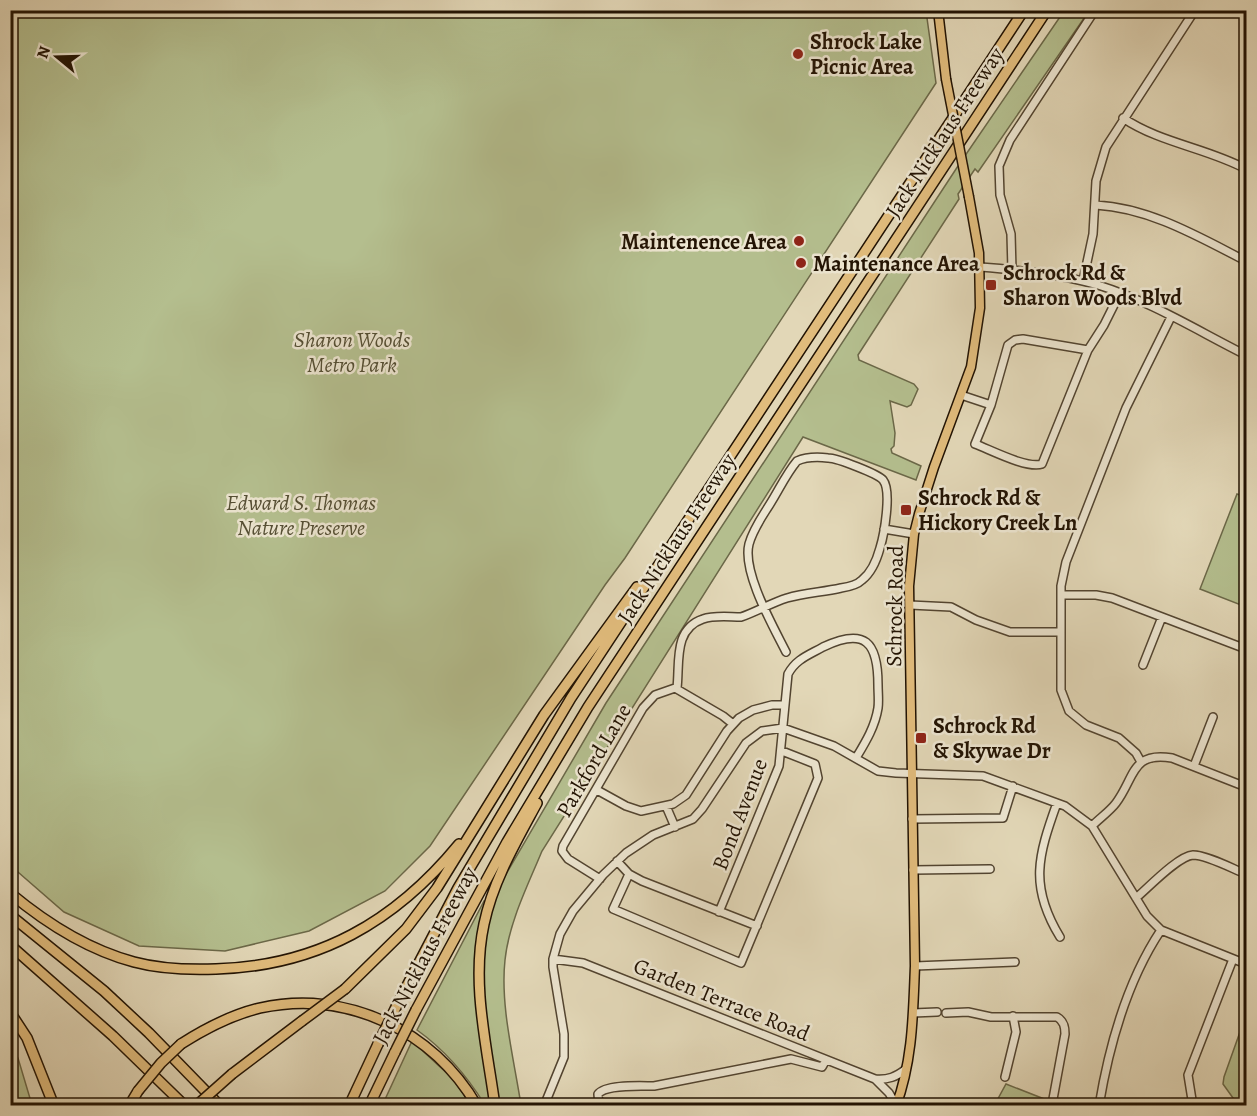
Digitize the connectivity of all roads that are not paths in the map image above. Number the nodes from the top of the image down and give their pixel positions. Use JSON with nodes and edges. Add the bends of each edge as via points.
{"nodes":[{"id":1,"x":939,"y":10,"type":"edge"},
{"id":2,"x":1024,"y":10,"type":"edge"},
{"id":3,"x":1047,"y":10,"type":"edge"},
{"id":4,"x":1095,"y":10,"type":"edge"},
{"id":5,"x":1195,"y":10,"type":"edge"},
{"id":6,"x":1123,"y":118,"type":"junction"},
{"id":7,"x":1246,"y":169,"type":"edge"},
{"id":8,"x":1096,"y":205,"type":"junction"},
{"id":9,"x":1246,"y":261,"type":"edge"},
{"id":10,"x":980,"y":267,"type":"junction"},
{"id":11,"x":1012,"y":270,"type":"junction"},
{"id":12,"x":1083,"y":281,"type":"junction"},
{"id":13,"x":1120,"y":293,"type":"junction"},
{"id":14,"x":1171,"y":316,"type":"junction"},
{"id":15,"x":1088,"y":350,"type":"junction"},
{"id":16,"x":1246,"y":355,"type":"edge"},
{"id":17,"x":962,"y":395,"type":"junction"},
{"id":18,"x":991,"y":405,"type":"junction"},
{"id":19,"x":884,"y":529,"type":"junction"},
{"id":20,"x":914,"y":534,"type":"junction"},
{"id":21,"x":675,"y":541,"type":"junction"},
{"id":22,"x":1061,"y":595,"type":"junction"},
{"id":23,"x":910,"y":605,"type":"junction"},
{"id":24,"x":764,"y":607,"type":"junction"},
{"id":25,"x":1162,"y":617,"type":"junction"},
{"id":26,"x":1061,"y":632,"type":"junction"},
{"id":27,"x":1246,"y":649,"type":"edge"},
{"id":28,"x":786,"y":652,"type":"dead end"},
{"id":29,"x":1143,"y":666,"type":"dead end"},
{"id":30,"x":677,"y":688,"type":"junction"},
{"id":31,"x":784,"y":705,"type":"junction"},
{"id":32,"x":1213,"y":717,"type":"dead end"},
{"id":33,"x":733,"y":724,"type":"junction"},
{"id":34,"x":576,"y":726,"type":"junction"},
{"id":35,"x":783,"y":728,"type":"junction"},
{"id":36,"x":782,"y":751,"type":"junction"},
{"id":37,"x":856,"y":758,"type":"junction"},
{"id":38,"x":1141,"y":762,"type":"junction"},
{"id":39,"x":1194,"y":766,"type":"junction"},
{"id":40,"x":911,"y":774,"type":"junction"},
{"id":41,"x":1013,"y":786,"type":"junction"},
{"id":42,"x":1246,"y":787,"type":"edge"},
{"id":43,"x":597,"y":790,"type":"junction"},
{"id":44,"x":1057,"y":803,"type":"junction"},
{"id":45,"x":488,"y":806,"type":"junction"},
{"id":46,"x":666,"y":806,"type":"junction"},
{"id":47,"x":912,"y":819,"type":"junction"},
{"id":48,"x":675,"y":826,"type":"junction"},
{"id":49,"x":1092,"y":826,"type":"junction"},
{"id":50,"x":617,"y":861,"type":"junction"},
{"id":51,"x":990,"y":868,"type":"dead end"},
{"id":52,"x":913,"y":870,"type":"junction"},
{"id":53,"x":629,"y":874,"type":"junction"},
{"id":54,"x":1246,"y":874,"type":"edge"},
{"id":55,"x":600,"y":879,"type":"junction"},
{"id":56,"x":10,"y":893,"type":"edge"},
{"id":57,"x":1136,"y":898,"type":"junction"},
{"id":58,"x":719,"y":912,"type":"junction"},
{"id":59,"x":10,"y":915,"type":"edge"},
{"id":60,"x":756,"y":926,"type":"junction"},
{"id":61,"x":1161,"y":930,"type":"junction"},
{"id":62,"x":1060,"y":937,"type":"dead end"},
{"id":63,"x":10,"y":945,"type":"edge"},
{"id":64,"x":553,"y":959,"type":"junction"},
{"id":65,"x":1233,"y":959,"type":"junction"},
{"id":66,"x":1015,"y":962,"type":"dead end"},
{"id":67,"x":1246,"y":964,"type":"edge"},
{"id":68,"x":915,"y":966,"type":"junction"},
{"id":69,"x":10,"y":1012,"type":"edge"},
{"id":70,"x":937,"y":1012,"type":"dead end"},
{"id":71,"x":946,"y":1012,"type":"dead end"},
{"id":72,"x":914,"y":1013,"type":"junction"},
{"id":73,"x":1013,"y":1016,"type":"junction"},
{"id":74,"x":826,"y":1059,"type":"junction"},
{"id":75,"x":906,"y":1069,"type":"junction"},
{"id":76,"x":1005,"y":1077,"type":"dead end"},
{"id":77,"x":875,"y":1079,"type":"junction"},
{"id":78,"x":1053,"y":1099,"type":"dead end"},
{"id":79,"x":896,"y":1105,"type":"edge"},
{"id":80,"x":54,"y":1106,"type":"edge"},
{"id":81,"x":129,"y":1106,"type":"edge"},
{"id":82,"x":185,"y":1106,"type":"edge"},
{"id":83,"x":196,"y":1106,"type":"edge"},
{"id":84,"x":220,"y":1106,"type":"edge"},
{"id":85,"x":349,"y":1106,"type":"edge"},
{"id":86,"x":369,"y":1106,"type":"edge"},
{"id":87,"x":477,"y":1106,"type":"edge"},
{"id":88,"x":495,"y":1106,"type":"edge"},
{"id":89,"x":544,"y":1106,"type":"edge"},
{"id":90,"x":599,"y":1106,"type":"edge"},
{"id":91,"x":1099,"y":1106,"type":"edge"},
{"id":92,"x":1193,"y":1106,"type":"edge"}],
"edges":[{"from":1,"to":10,"type":"main road","name":"Schrock Road","bridge":true,"via":[[946,79]]},
{"from":2,"to":21,"type":"highway","name":"Jack Nicklaus Freeway"},
{"from":3,"to":34,"type":"highway","name":"Jack Nicklaus Freeway"},
{"from":4,"to":11,"type":"street","via":[[1010,140],[999,166],[1000,195],[1011,234]]},
{"from":5,"to":6,"type":"street"},
{"from":6,"to":7,"type":"street","via":[[1149,133]]},
{"from":6,"to":8,"type":"street","via":[[1100,165]]},
{"from":8,"to":9,"type":"street","via":[[1132,209]]},
{"from":8,"to":12,"type":"street"},
{"from":10,"to":11,"type":"street"},
{"from":10,"to":17,"type":"main road","name":"Schrock Road","via":[[980,308],[971,367]]},
{"from":11,"to":12,"type":"street"},
{"from":12,"to":13,"type":"street"},
{"from":13,"to":14,"type":"street"},
{"from":13,"to":15,"type":"street"},
{"from":14,"to":16,"type":"street"},
{"from":14,"to":22,"type":"street","via":[[1122,418],[1066,562]]},
{"from":15,"to":18,"type":"street","via":[[1015,340],[1008,345]]},
{"from":15,"to":18,"type":"street","via":[[1042,464],[1028,464],[975,444]]},
{"from":17,"to":18,"type":"street"},
{"from":17,"to":20,"type":"main road","name":"Schrock Road"},
{"from":19,"to":20,"type":"street"},
{"from":19,"to":24,"type":"street","via":[[880,549],[862,581]]},
{"from":19,"to":24,"type":"street","via":[[885,484],[878,477],[831,458],[797,461],[755,527],[748,546],[749,567]]},
{"from":20,"to":23,"type":"main road","name":"Schrock Road"},
{"from":21,"to":45,"type":"highway","via":[[572,674]]},
{"from":21,"to":85,"type":"highway","name":"Jack Nicklaus Freeway","bridge":true,"via":[[538,750],[458,888]]},
{"from":22,"to":25,"type":"street","via":[[1112,598]]},
{"from":22,"to":26,"type":"street"},
{"from":23,"to":26,"type":"street","via":[[951,607],[1010,632]]},
{"from":23,"to":40,"type":"main road","name":"Schrock Road"},
{"from":24,"to":28,"type":"street"},
{"from":24,"to":30,"type":"street","via":[[741,617],[703,619],[684,633],[678,656]]},
{"from":25,"to":27,"type":"street"},
{"from":25,"to":29,"type":"street"},
{"from":26,"to":38,"type":"street","via":[[1061,690],[1069,711],[1086,725],[1119,738]]},
{"from":30,"to":33,"type":"street"},
{"from":30,"to":43,"type":"street","name":"Parkford Lane","via":[[655,694],[643,708]]},
{"from":31,"to":33,"type":"street","via":[[753,710]]},
{"from":31,"to":35,"type":"street"},
{"from":31,"to":37,"type":"street","via":[[788,674],[801,658],[846,638],[870,645],[878,669],[878,708],[869,737]]},
{"from":32,"to":39,"type":"street"},
{"from":33,"to":46,"type":"street","via":[[686,795]]},
{"from":34,"to":86,"type":"highway","name":"Jack Nicklaus Freeway","bridge":true,"via":[[507,842]]},
{"from":34,"to":88,"type":"highway","via":[[513,847],[484,923],[479,977]]},
{"from":35,"to":36,"type":"street","name":"Bond Avenue"},
{"from":35,"to":37,"type":"street"},
{"from":35,"to":48,"type":"street","via":[[768,728],[750,738],[702,809],[693,819]]},
{"from":36,"to":58,"type":"street","name":"Bond Avenue","via":[[774,781]]},
{"from":36,"to":60,"type":"street","via":[[815,764],[818,778]]},
{"from":37,"to":40,"type":"street","via":[[878,771]]},
{"from":38,"to":39,"type":"street","via":[[1161,756]]},
{"from":38,"to":49,"type":"street","via":[[1116,804]]},
{"from":39,"to":42,"type":"street"},
{"from":40,"to":41,"type":"street","via":[[983,776]]},
{"from":40,"to":47,"type":"main road","name":"Schrock Road"},
{"from":41,"to":44,"type":"street"},
{"from":41,"to":47,"type":"street","via":[[1003,818]]},
{"from":43,"to":46,"type":"street","via":[[641,811]]},
{"from":43,"to":55,"type":"street","name":"Parkford Lane","via":[[562,851],[568,860]]},
{"from":44,"to":49,"type":"street"},
{"from":44,"to":62,"type":"street","via":[[1040,853],[1039,868],[1046,909]]},
{"from":45,"to":56,"type":"highway","via":[[439,869],[379,920],[339,942],[265,965],[196,970],[135,962],[54,925]]},
{"from":45,"to":83,"type":"highway","bridge":true,"via":[[437,888],[406,929],[345,989],[231,1074]]},
{"from":46,"to":48,"type":"street"},
{"from":47,"to":52,"type":"main road","name":"Schrock Road"},
{"from":48,"to":50,"type":"street","via":[[653,835]]},
{"from":49,"to":57,"type":"street"},
{"from":50,"to":53,"type":"street"},
{"from":50,"to":55,"type":"street"},
{"from":51,"to":52,"type":"street"},
{"from":52,"to":68,"type":"main road","name":"Schrock Road"},
{"from":53,"to":58,"type":"street"},
{"from":53,"to":60,"type":"street","via":[[613,909],[741,963]]},
{"from":54,"to":57,"type":"street","via":[[1192,855]]},
{"from":55,"to":64,"type":"street","via":[[573,911],[560,934]]},
{"from":57,"to":61,"type":"street"},
{"from":58,"to":60,"type":"street"},
{"from":59,"to":84,"type":"highway","via":[[105,991]]},
{"from":61,"to":65,"type":"street"},
{"from":61,"to":91,"type":"street","via":[[1146,951],[1109,1049]]},
{"from":63,"to":82,"type":"highway"},
{"from":64,"to":74,"type":"street","name":"Garden Terrace Road","via":[[583,963]]},
{"from":64,"to":89,"type":"street","via":[[564,1057]]},
{"from":65,"to":67,"type":"street"},
{"from":65,"to":92,"type":"street","via":[[1188,1075]]},
{"from":66,"to":68,"type":"street"},
{"from":68,"to":72,"type":"main road","name":"Schrock Road"},
{"from":69,"to":80,"type":"highway","via":[[27,1038]]},
{"from":70,"to":72,"type":"street"},
{"from":71,"to":73,"type":"street"},
{"from":72,"to":75,"type":"main road","name":"Schrock Road"},
{"from":73,"to":76,"type":"street","via":[[1016,1032]]},
{"from":73,"to":78,"type":"street","via":[[1057,1017],[1062,1022],[1065,1034]]},
{"from":74,"to":77,"type":"street","name":"Garden Terrace Road"},
{"from":74,"to":90,"type":"street","via":[[822,1067],[790,1059],[665,1084],[604,1089],[598,1095]]},
{"from":75,"to":77,"type":"street","via":[[895,1077]]},
{"from":75,"to":79,"type":"main road","name":"Schrock Road"},
{"from":77,"to":79,"type":"street","name":"Garden Terrace Road"},
{"from":81,"to":87,"type":"highway","bridge":true,"via":[[161,1062],[181,1044],[229,1018],[296,1003],[348,1008],[392,1024],[428,1047],[467,1088]]}]}
